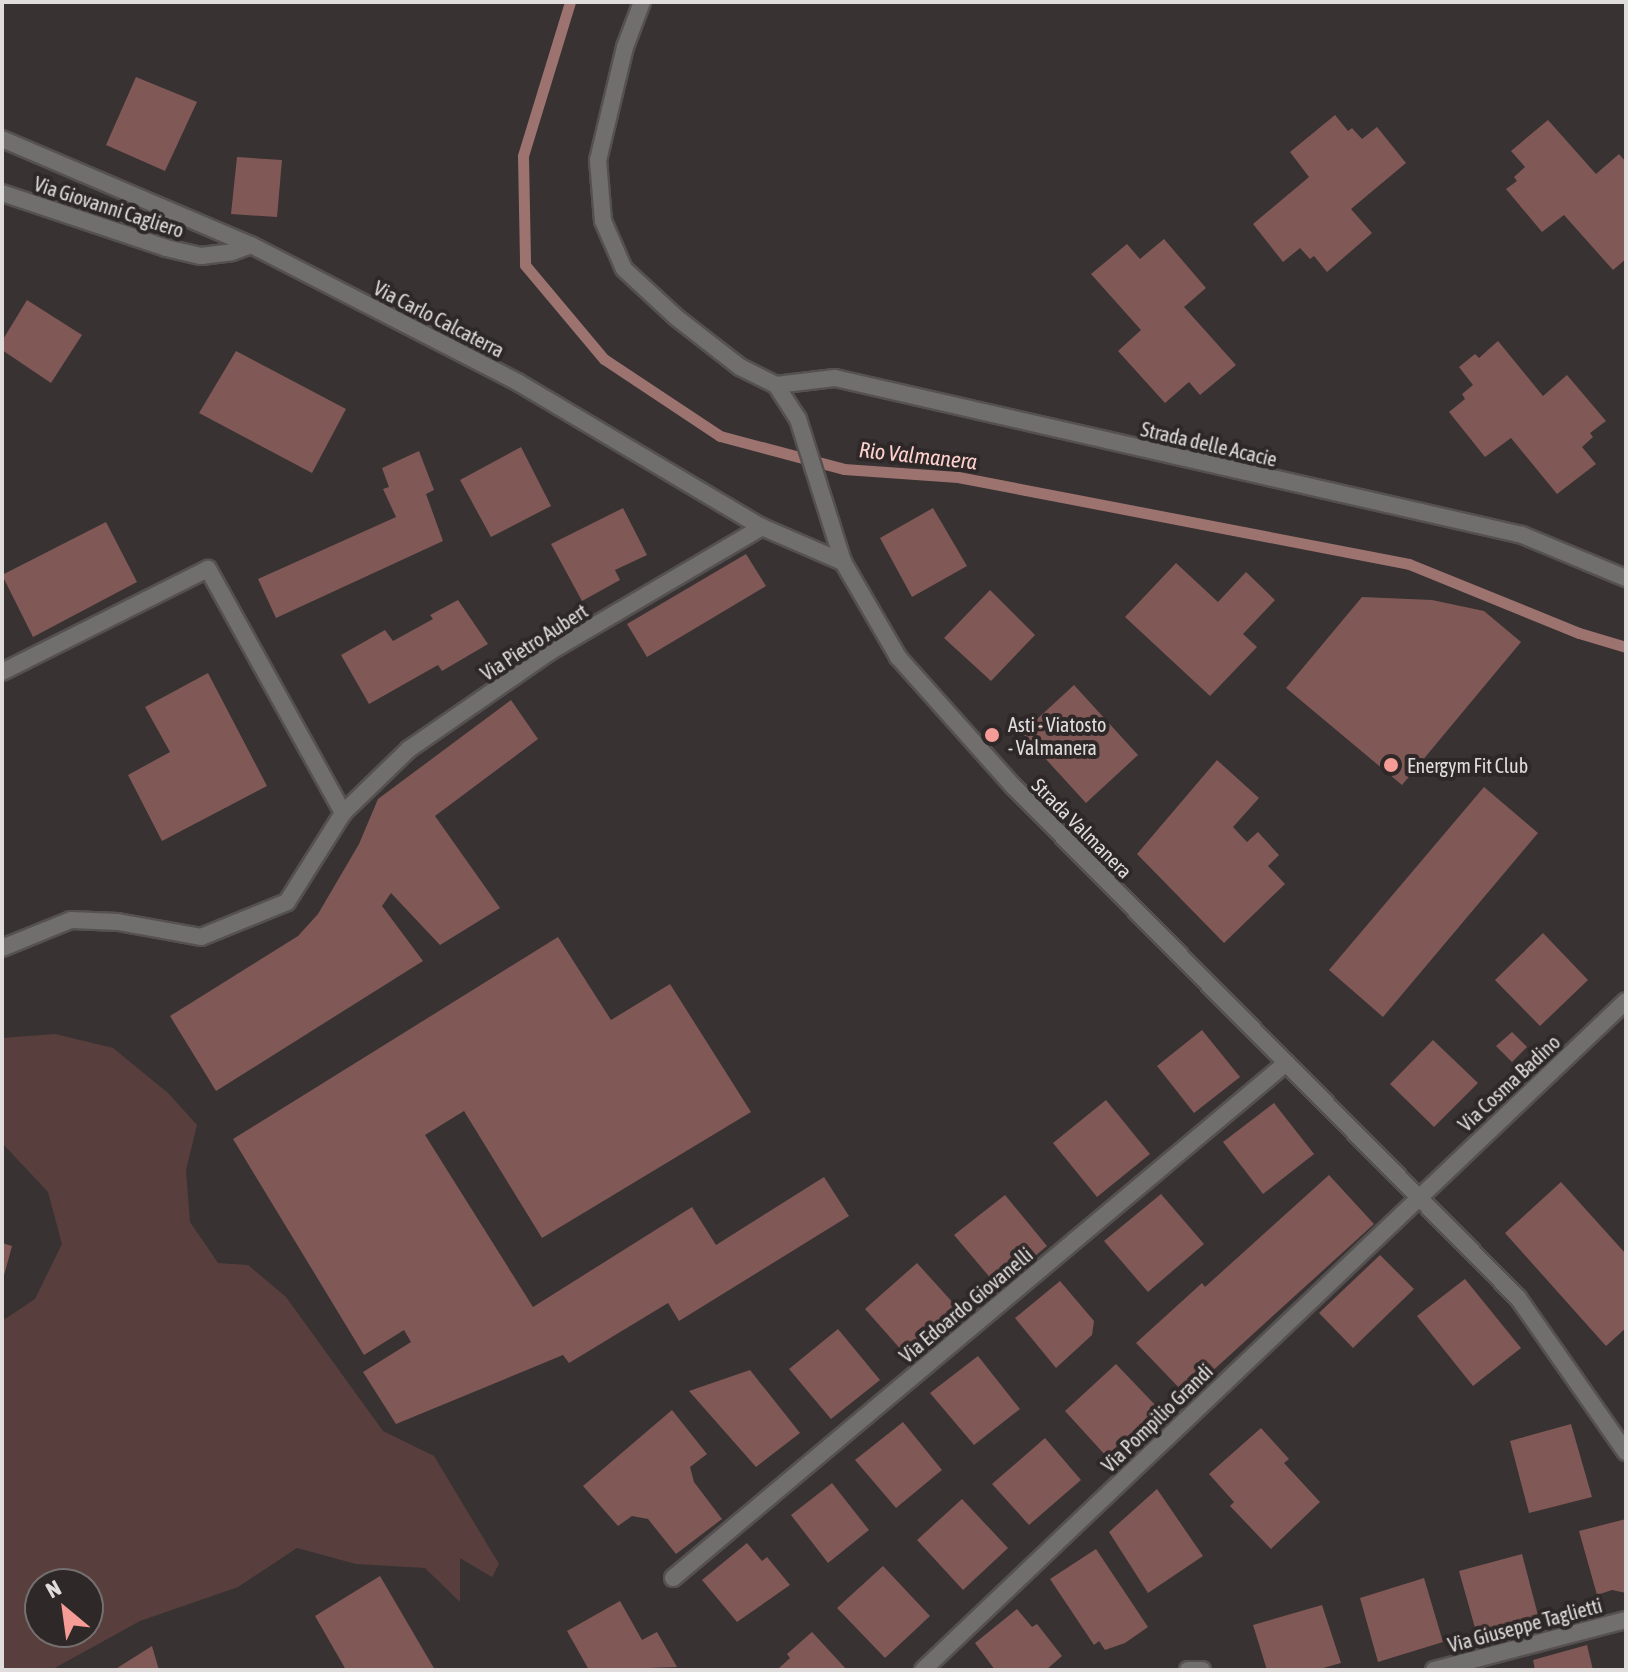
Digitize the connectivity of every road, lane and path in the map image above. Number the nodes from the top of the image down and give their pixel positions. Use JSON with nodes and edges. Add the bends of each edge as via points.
{"nodes":[{"id":1,"x":642,"y":2,"type":"edge"},
{"id":2,"x":2,"y":139,"type":"edge"},
{"id":3,"x":2,"y":193,"type":"edge"},
{"id":4,"x":251,"y":245,"type":"junction"},
{"id":5,"x":776,"y":385,"type":"junction"},
{"id":6,"x":762,"y":527,"type":"junction"},
{"id":7,"x":843,"y":562,"type":"junction"},
{"id":8,"x":1626,"y":578,"type":"edge"},
{"id":9,"x":2,"y":672,"type":"edge"},
{"id":10,"x":343,"y":813,"type":"junction"},
{"id":11,"x":2,"y":948,"type":"edge"},
{"id":12,"x":1626,"y":1001,"type":"edge"},
{"id":13,"x":1286,"y":1063,"type":"junction"},
{"id":14,"x":1419,"y":1195,"type":"junction"},
{"id":15,"x":1626,"y":1452,"type":"edge"},
{"id":16,"x":673,"y":1578,"type":"dead end"},
{"id":17,"x":1626,"y":1620,"type":"edge"},
{"id":18,"x":923,"y":1670,"type":"edge"},
{"id":19,"x":1188,"y":1670,"type":"edge"},
{"id":20,"x":1202,"y":1670,"type":"edge"},
{"id":21,"x":1434,"y":1670,"type":"edge"}],
"edges":[{"from":1,"to":5,"type":"street","via":[[625,47],[598,160],[603,221],[624,269],[740,367]]},
{"from":2,"to":4,"type":"street","name":"Via Carlo Calcaterra"},
{"from":3,"to":4,"type":"street","name":"Via Giovanni Cagliero","via":[[190,253],[232,252]]},
{"from":4,"to":6,"type":"street","name":"Via Carlo Calcaterra","via":[[519,383]]},
{"from":5,"to":7,"type":"street","name":"Strada Valmanera","via":[[798,419]]},
{"from":5,"to":8,"type":"street","name":"Strada delle Acacie","via":[[835,378],[1522,535]]},
{"from":6,"to":7,"type":"street","name":"Via Carlo Calcaterra"},
{"from":6,"to":10,"type":"street","name":"Via Pietro Aubert","via":[[551,651],[409,749]]},
{"from":7,"to":13,"type":"street","name":"Strada Valmanera","via":[[898,657],[1013,786]]},
{"from":9,"to":10,"type":"street","via":[[208,569]]},
{"from":10,"to":11,"type":"street","name":"Via Pietro Aubert","via":[[287,902],[201,937],[118,922],[71,920]]},
{"from":12,"to":14,"type":"street","name":"Via Cosma Badino"},
{"from":13,"to":14,"type":"street","name":"Strada Valmanera"},
{"from":13,"to":16,"type":"street","name":"Via Edoardo Giovanelli"},
{"from":14,"to":15,"type":"street","name":"Strada Valmanera","via":[[1518,1298]]},
{"from":14,"to":18,"type":"street","name":"Via Pompilio Grandi"},
{"from":17,"to":21,"type":"street","name":"Via Giuseppe Taglietti"},
{"from":19,"to":20,"type":"street"}]}
